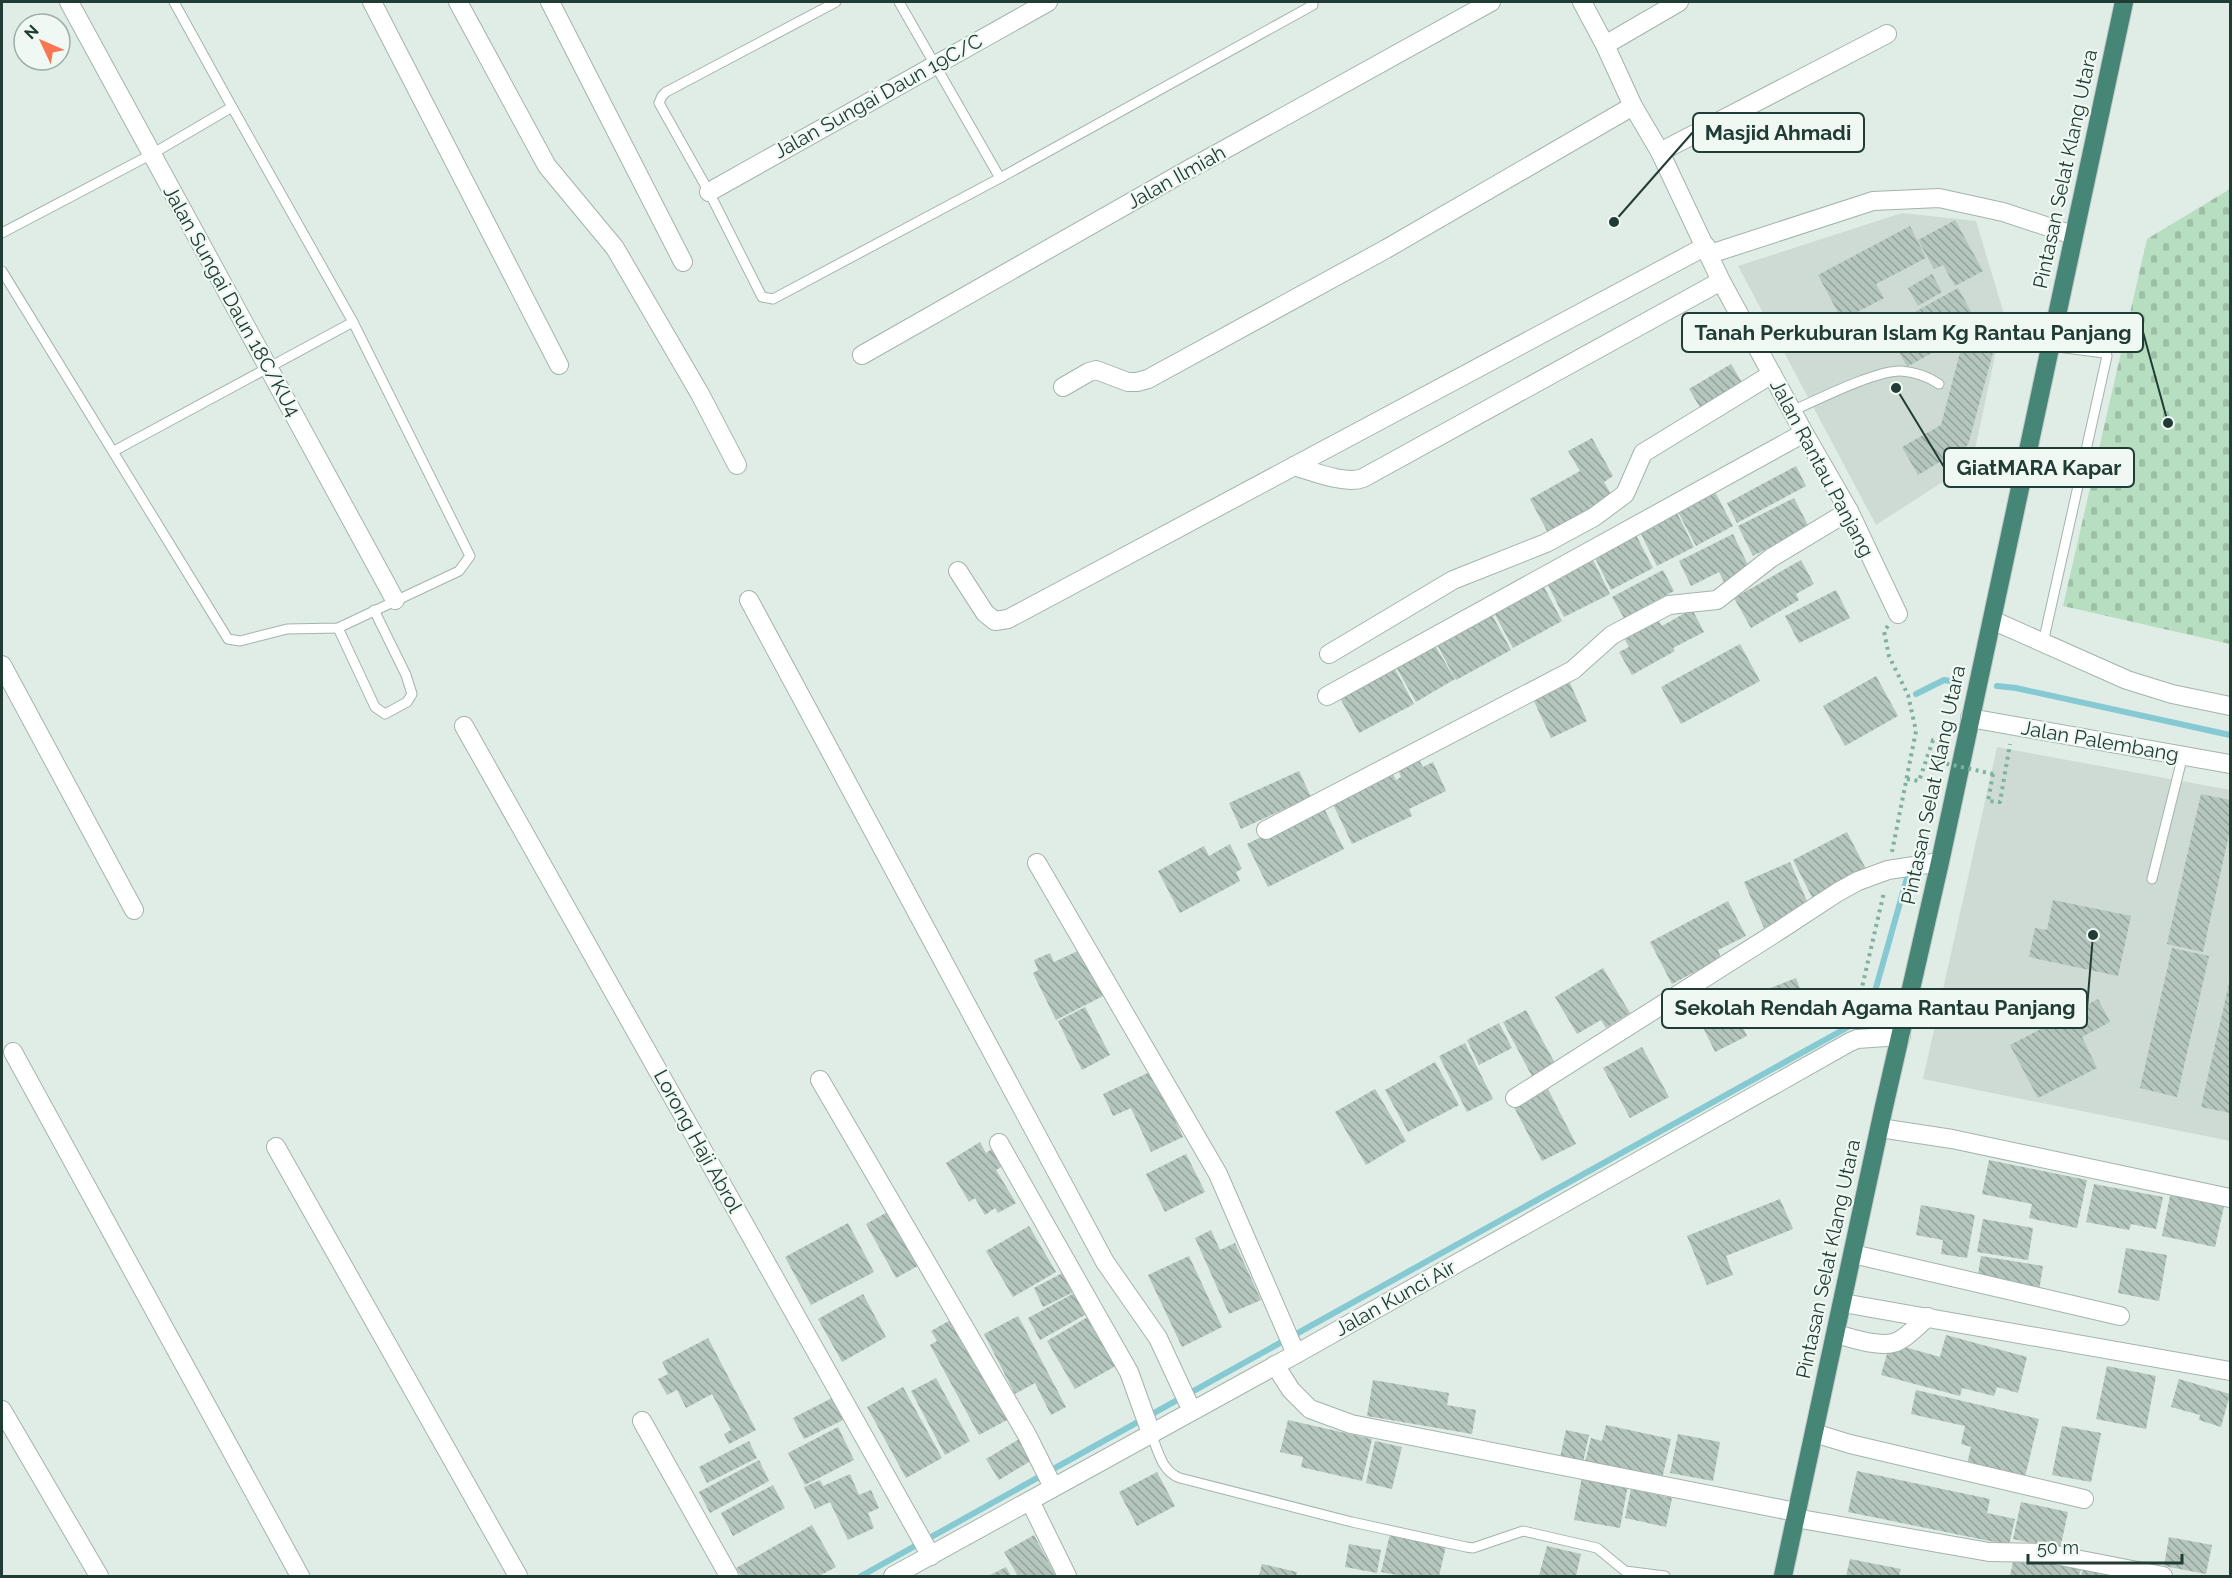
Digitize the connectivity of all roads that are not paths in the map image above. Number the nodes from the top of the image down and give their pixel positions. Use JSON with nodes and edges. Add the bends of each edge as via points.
{"nodes":[{"id":1,"x":69,"y":2,"type":"edge"},
{"id":2,"x":174,"y":2,"type":"edge"},
{"id":3,"x":372,"y":2,"type":"edge"},
{"id":4,"x":458,"y":2,"type":"edge"},
{"id":5,"x":550,"y":2,"type":"edge"},
{"id":6,"x":836,"y":2,"type":"edge"},
{"id":7,"x":899,"y":2,"type":"edge"},
{"id":8,"x":1048,"y":2,"type":"edge"},
{"id":9,"x":1311,"y":2,"type":"edge"},
{"id":10,"x":1491,"y":2,"type":"edge"},
{"id":11,"x":1582,"y":2,"type":"edge"},
{"id":12,"x":1680,"y":2,"type":"edge"},
{"id":13,"x":2124,"y":2,"type":"edge"},
{"id":14,"x":1887,"y":34,"type":"dead end"},
{"id":15,"x":1605,"y":45,"type":"junction"},
{"id":16,"x":934,"y":64,"type":"junction"},
{"id":17,"x":1633,"y":106,"type":"junction"},
{"id":18,"x":232,"y":107,"type":"junction"},
{"id":19,"x":1660,"y":152,"type":"junction"},
{"id":20,"x":152,"y":154,"type":"junction"},
{"id":21,"x":1000,"y":178,"type":"junction"},
{"id":22,"x":709,"y":192,"type":"junction"},
{"id":23,"x":2,"y":233,"type":"edge"},
{"id":24,"x":2073,"y":235,"type":"junction"},
{"id":25,"x":1708,"y":250,"type":"junction"},
{"id":26,"x":683,"y":262,"type":"dead end"},
{"id":27,"x":2,"y":271,"type":"edge"},
{"id":28,"x":1721,"y":281,"type":"junction"},
{"id":29,"x":353,"y":322,"type":"junction"},
{"id":30,"x":2050,"y":346,"type":"junction"},
{"id":31,"x":862,"y":356,"type":"dead end"},
{"id":32,"x":559,"y":365,"type":"dead end"},
{"id":33,"x":268,"y":368,"type":"junction"},
{"id":34,"x":1772,"y":374,"type":"junction"},
{"id":35,"x":1939,"y":384,"type":"dead end"},
{"id":36,"x":1063,"y":387,"type":"dead end"},
{"id":37,"x":1792,"y":411,"type":"junction"},
{"id":38,"x":1804,"y":433,"type":"junction"},
{"id":39,"x":114,"y":451,"type":"junction"},
{"id":40,"x":737,"y":465,"type":"dead end"},
{"id":41,"x":1294,"y":466,"type":"junction"},
{"id":42,"x":1849,"y":511,"type":"junction"},
{"id":43,"x":958,"y":571,"type":"dead end"},
{"id":44,"x":395,"y":600,"type":"junction"},
{"id":45,"x":749,"y":600,"type":"dead end"},
{"id":46,"x":374,"y":610,"type":"junction"},
{"id":47,"x":1898,"y":614,"type":"road end"},
{"id":48,"x":1992,"y":620,"type":"junction"},
{"id":49,"x":338,"y":628,"type":"junction"},
{"id":50,"x":2043,"y":643,"type":"junction"},
{"id":51,"x":1329,"y":654,"type":"dead end"},
{"id":52,"x":2,"y":665,"type":"edge"},
{"id":53,"x":1327,"y":696,"type":"dead end"},
{"id":54,"x":2230,"y":706,"type":"edge"},
{"id":55,"x":1970,"y":718,"type":"junction"},
{"id":56,"x":464,"y":726,"type":"dead end"},
{"id":57,"x":2183,"y":755,"type":"junction"},
{"id":58,"x":2230,"y":764,"type":"edge"},
{"id":59,"x":1266,"y":830,"type":"dead end"},
{"id":60,"x":1940,"y":862,"type":"junction"},
{"id":61,"x":1037,"y":863,"type":"dead end"},
{"id":62,"x":2152,"y":879,"type":"dead end"},
{"id":63,"x":134,"y":910,"type":"dead end"},
{"id":64,"x":1901,"y":1036,"type":"junction"},
{"id":65,"x":13,"y":1052,"type":"dead end"},
{"id":66,"x":820,"y":1080,"type":"dead end"},
{"id":67,"x":1515,"y":1098,"type":"dead end"},
{"id":68,"x":1880,"y":1128,"type":"junction"},
{"id":69,"x":999,"y":1143,"type":"dead end"},
{"id":70,"x":276,"y":1147,"type":"dead end"},
{"id":71,"x":2230,"y":1198,"type":"edge"},
{"id":72,"x":1853,"y":1254,"type":"junction"},
{"id":73,"x":1843,"y":1303,"type":"junction"},
{"id":74,"x":2120,"y":1316,"type":"dead end"},
{"id":75,"x":1928,"y":1317,"type":"junction"},
{"id":76,"x":1836,"y":1334,"type":"junction"},
{"id":77,"x":1291,"y":1344,"type":"junction"},
{"id":78,"x":1275,"y":1365,"type":"junction"},
{"id":79,"x":2230,"y":1371,"type":"edge"},
{"id":80,"x":1187,"y":1401,"type":"junction"},
{"id":81,"x":2,"y":1410,"type":"edge"},
{"id":82,"x":642,"y":1421,"type":"dead end"},
{"id":83,"x":1148,"y":1423,"type":"junction"},
{"id":84,"x":1814,"y":1433,"type":"junction"},
{"id":85,"x":1049,"y":1478,"type":"junction"},
{"id":86,"x":2085,"y":1499,"type":"dead end"},
{"id":87,"x":1030,"y":1501,"type":"junction"},
{"id":88,"x":1796,"y":1515,"type":"junction"},
{"id":89,"x":926,"y":1546,"type":"junction"},
{"id":90,"x":99,"y":1576,"type":"edge"},
{"id":91,"x":300,"y":1576,"type":"edge"},
{"id":92,"x":518,"y":1576,"type":"edge"},
{"id":93,"x":729,"y":1576,"type":"edge"},
{"id":94,"x":893,"y":1576,"type":"edge"},
{"id":95,"x":1067,"y":1576,"type":"edge"},
{"id":96,"x":1665,"y":1576,"type":"edge"},
{"id":97,"x":1783,"y":1576,"type":"edge"},
{"id":98,"x":2163,"y":1576,"type":"edge"}],
"edges":[{"from":1,"to":20,"type":"street","name":"Jalan Sungai Daun 18C/KU4"},
{"from":2,"to":18,"type":"lane"},
{"from":3,"to":32,"type":"street"},
{"from":4,"to":40,"type":"street","via":[[547,166],[615,248],[700,393]]},
{"from":5,"to":26,"type":"street"},
{"from":6,"to":22,"type":"lane","via":[[662,96],[659,103]]},
{"from":7,"to":16,"type":"lane"},
{"from":8,"to":16,"type":"street","name":"Jalan Sungai Daun 19C/C"},
{"from":9,"to":21,"type":"lane","via":[[1312,5]]},
{"from":10,"to":31,"type":"street","name":"Jalan Ilmiah","via":[[1184,171]]},
{"from":11,"to":15,"type":"street","name":"Jalan Rantau Panjang"},
{"from":12,"to":15,"type":"street"},
{"from":13,"to":24,"type":"highway","name":"Pintasan Selat Klang Utara"},
{"from":14,"to":19,"type":"street"},
{"from":15,"to":17,"type":"street","name":"Jalan Rantau Panjang"},
{"from":16,"to":21,"type":"lane"},
{"from":16,"to":22,"type":"street","name":"Jalan Sungai Daun 19C/C"},
{"from":17,"to":19,"type":"street","name":"Jalan Rantau Panjang"},
{"from":17,"to":36,"type":"street","via":[[1386,249],[1148,379],[1128,382],[1096,370]]},
{"from":18,"to":20,"type":"lane"},
{"from":18,"to":29,"type":"lane"},
{"from":19,"to":25,"type":"street","name":"Jalan Rantau Panjang"},
{"from":20,"to":23,"type":"lane"},
{"from":20,"to":33,"type":"street","name":"Jalan Sungai Daun 18C/KU4"},
{"from":21,"to":22,"type":"lane","via":[[767,300]]},
{"from":24,"to":25,"type":"street","via":[[2003,212],[1939,198],[1873,201]]},
{"from":24,"to":30,"type":"highway","name":"Pintasan Selat Klang Utara"},
{"from":25,"to":28,"type":"street","name":"Jalan Rantau Panjang"},
{"from":25,"to":41,"type":"street"},
{"from":27,"to":39,"type":"lane"},
{"from":28,"to":34,"type":"street","name":"Jalan Rantau Panjang"},
{"from":28,"to":41,"type":"street","via":[[1363,478],[1347,480]]},
{"from":29,"to":33,"type":"lane"},
{"from":29,"to":44,"type":"lane","via":[[470,556],[459,571]]},
{"from":30,"to":48,"type":"highway","name":"Pintasan Selat Klang Utara"},
{"from":30,"to":50,"type":"lane","via":[[2107,356]]},
{"from":33,"to":39,"type":"lane"},
{"from":33,"to":44,"type":"street","name":"Jalan Sungai Daun 18C/KU4"},
{"from":34,"to":37,"type":"street","name":"Jalan Rantau Panjang"},
{"from":34,"to":51,"type":"street","via":[[1642,453],[1625,494],[1594,517],[1546,543],[1453,580]]},
{"from":35,"to":37,"type":"lane","via":[[1925,375],[1899,371],[1873,377]]},
{"from":37,"to":38,"type":"street","name":"Jalan Rantau Panjang"},
{"from":38,"to":42,"type":"street","name":"Jalan Rantau Panjang"},
{"from":38,"to":53,"type":"street"},
{"from":39,"to":49,"type":"lane","via":[[228,639],[240,641],[287,629]]},
{"from":41,"to":43,"type":"street","via":[[1008,619],[995,621],[985,614]]},
{"from":42,"to":47,"type":"street","name":"Jalan Rantau Panjang"},
{"from":42,"to":59,"type":"street","via":[[1770,558],[1717,600],[1669,605],[1612,635],[1573,670]]},
{"from":44,"to":46,"type":"lane"},
{"from":45,"to":80,"type":"street","via":[[1105,1262],[1158,1338]]},
{"from":46,"to":49,"type":"lane"},
{"from":46,"to":49,"type":"lane","via":[[412,694],[407,702],[386,714],[375,707]]},
{"from":48,"to":50,"type":"street"},
{"from":48,"to":55,"type":"highway","name":"Pintasan Selat Klang Utara"},
{"from":50,"to":54,"type":"street","via":[[2127,680]]},
{"from":52,"to":63,"type":"street"},
{"from":55,"to":57,"type":"street","name":"Jalan Palembang"},
{"from":55,"to":60,"type":"highway","name":"Pintasan Selat Klang Utara"},
{"from":56,"to":89,"type":"street","name":"Lorong Haji Abrol"},
{"from":57,"to":58,"type":"street","name":"Jalan Palembang"},
{"from":57,"to":62,"type":"lane"},
{"from":60,"to":64,"type":"highway","name":"Pintasan Selat Klang Utara"},
{"from":60,"to":67,"type":"street","via":[[1888,870],[1838,891]]},
{"from":61,"to":77,"type":"street","via":[[1218,1174]]},
{"from":64,"to":68,"type":"highway","name":"Pintasan Selat Klang Utara"},
{"from":64,"to":77,"type":"street","name":"Jalan Kunci Air","via":[[1850,1042]]},
{"from":65,"to":91,"type":"street"},
{"from":66,"to":85,"type":"street"},
{"from":68,"to":71,"type":"street","via":[[1952,1139]]},
{"from":68,"to":72,"type":"highway","name":"Pintasan Selat Klang Utara"},
{"from":69,"to":83,"type":"street","via":[[1129,1372]]},
{"from":70,"to":92,"type":"street"},
{"from":72,"to":73,"type":"highway","name":"Pintasan Selat Klang Utara"},
{"from":72,"to":74,"type":"street"},
{"from":73,"to":75,"type":"street"},
{"from":73,"to":76,"type":"highway","name":"Pintasan Selat Klang Utara"},
{"from":75,"to":76,"type":"street","via":[[1893,1343]]},
{"from":75,"to":79,"type":"street"},
{"from":76,"to":84,"type":"highway","name":"Pintasan Selat Klang Utara"},
{"from":77,"to":78,"type":"street","name":"Jalan Kunci Air"},
{"from":78,"to":80,"type":"street","name":"Jalan Kunci Air"},
{"from":78,"to":88,"type":"street","via":[[1291,1390],[1310,1409],[1351,1424]]},
{"from":80,"to":83,"type":"street","name":"Jalan Kunci Air"},
{"from":81,"to":90,"type":"street"},
{"from":82,"to":93,"type":"street"},
{"from":83,"to":85,"type":"street","name":"Jalan Kunci Air"},
{"from":83,"to":96,"type":"lane","via":[[1165,1468],[1173,1476],[1466,1547],[1523,1531],[1597,1548],[1625,1570]]},
{"from":84,"to":86,"type":"street"},
{"from":84,"to":88,"type":"highway","name":"Pintasan Selat Klang Utara"},
{"from":85,"to":87,"type":"street","name":"Jalan Kunci Air"},
{"from":87,"to":89,"type":"street","name":"Jalan Kunci Air"},
{"from":87,"to":95,"type":"street"},
{"from":88,"to":97,"type":"highway","name":"Pintasan Selat Klang Utara"},
{"from":88,"to":98,"type":"street","via":[[1989,1552],[2045,1553]]},
{"from":89,"to":94,"type":"street","name":"Jalan Kunci Air"}]}
